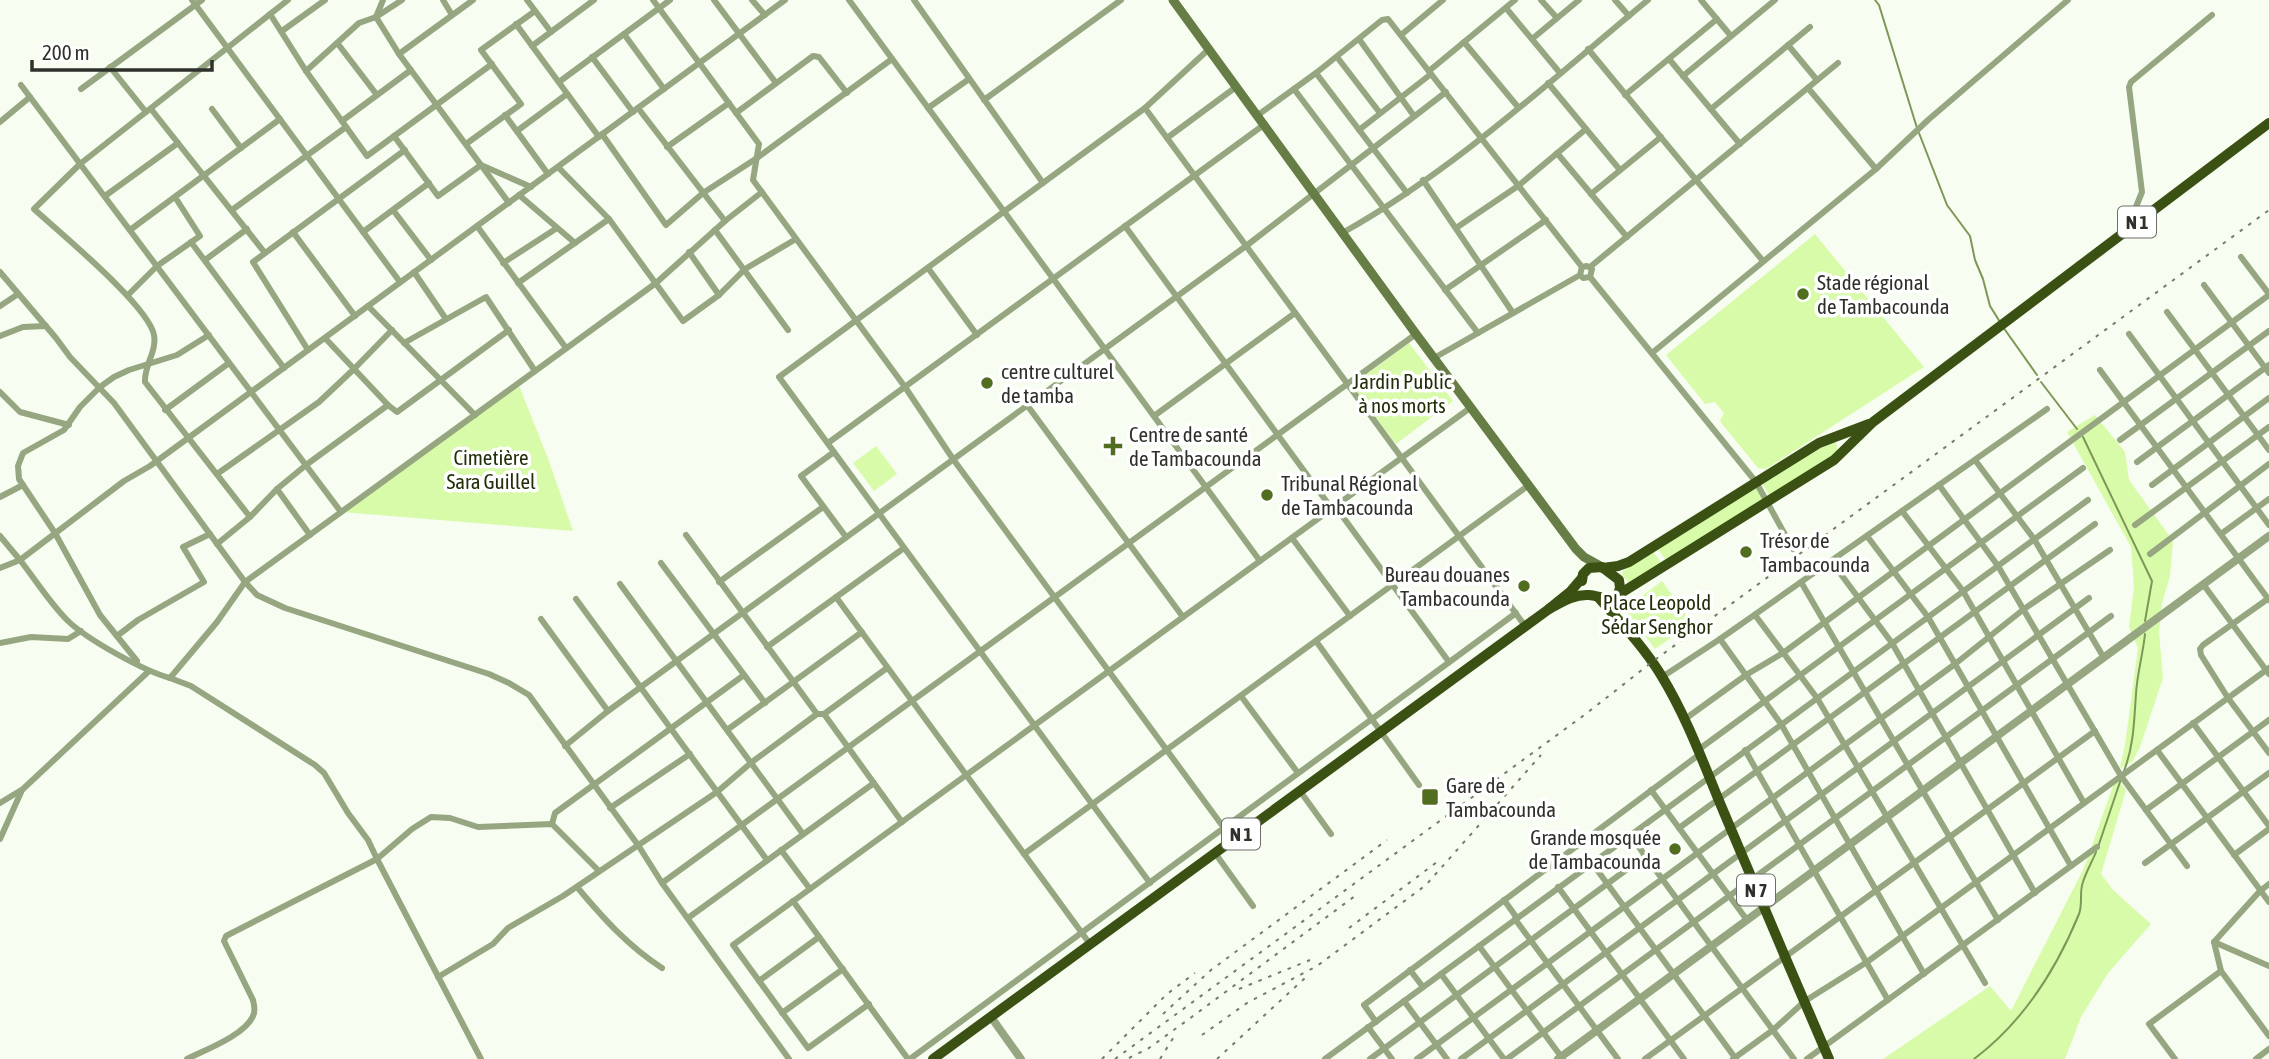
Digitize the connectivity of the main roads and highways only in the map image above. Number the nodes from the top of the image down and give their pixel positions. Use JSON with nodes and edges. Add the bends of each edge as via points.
{"nodes":[{"id":1,"x":1172,"y":0,"type":"edge"},
{"id":2,"x":2269,"y":123,"type":"edge"},
{"id":3,"x":1873,"y":422,"type":"junction"},
{"id":4,"x":1576,"y":548,"type":"junction"},
{"id":5,"x":1602,"y":568,"type":"junction"},
{"id":6,"x":1582,"y":576,"type":"junction"},
{"id":7,"x":1617,"y":594,"type":"junction"},
{"id":8,"x":1597,"y":596,"type":"junction"},
{"id":9,"x":1549,"y":609,"type":"junction"},
{"id":10,"x":1621,"y":622,"type":"junction"},
{"id":11,"x":933,"y":1059,"type":"edge"},
{"id":12,"x":1829,"y":1059,"type":"edge"}],
"edges":[{"from":1,"to":4,"type":"main road"},
{"from":2,"to":3,"type":"highway","number":"N 1"},
{"from":3,"to":5,"type":"highway","number":"N 1","via":[[1827,439],[1629,562]]},
{"from":3,"to":7,"type":"highway","number":"N 1","via":[[1839,456]]},
{"from":4,"to":5,"type":"main road"},
{"from":4,"to":6,"type":"main road"},
{"from":5,"to":6,"type":"highway","via":[[1593,566]]},
{"from":5,"to":7,"type":"highway","via":[[1619,580]]},
{"from":6,"to":8,"type":"highway","via":[[1585,590]]},
{"from":6,"to":9,"type":"highway","number":"N 1"},
{"from":7,"to":8,"type":"highway","via":[[1609,599]]},
{"from":7,"to":10,"type":"highway","number":"N 7"},
{"from":8,"to":9,"type":"highway","number":"N 1","via":[[1574,596]]},
{"from":8,"to":10,"type":"highway","number":"N 7"},
{"from":9,"to":11,"type":"highway","number":"N 1"},
{"from":10,"to":12,"type":"highway","number":"N 7","via":[[1662,677],[1685,719]]}]}
